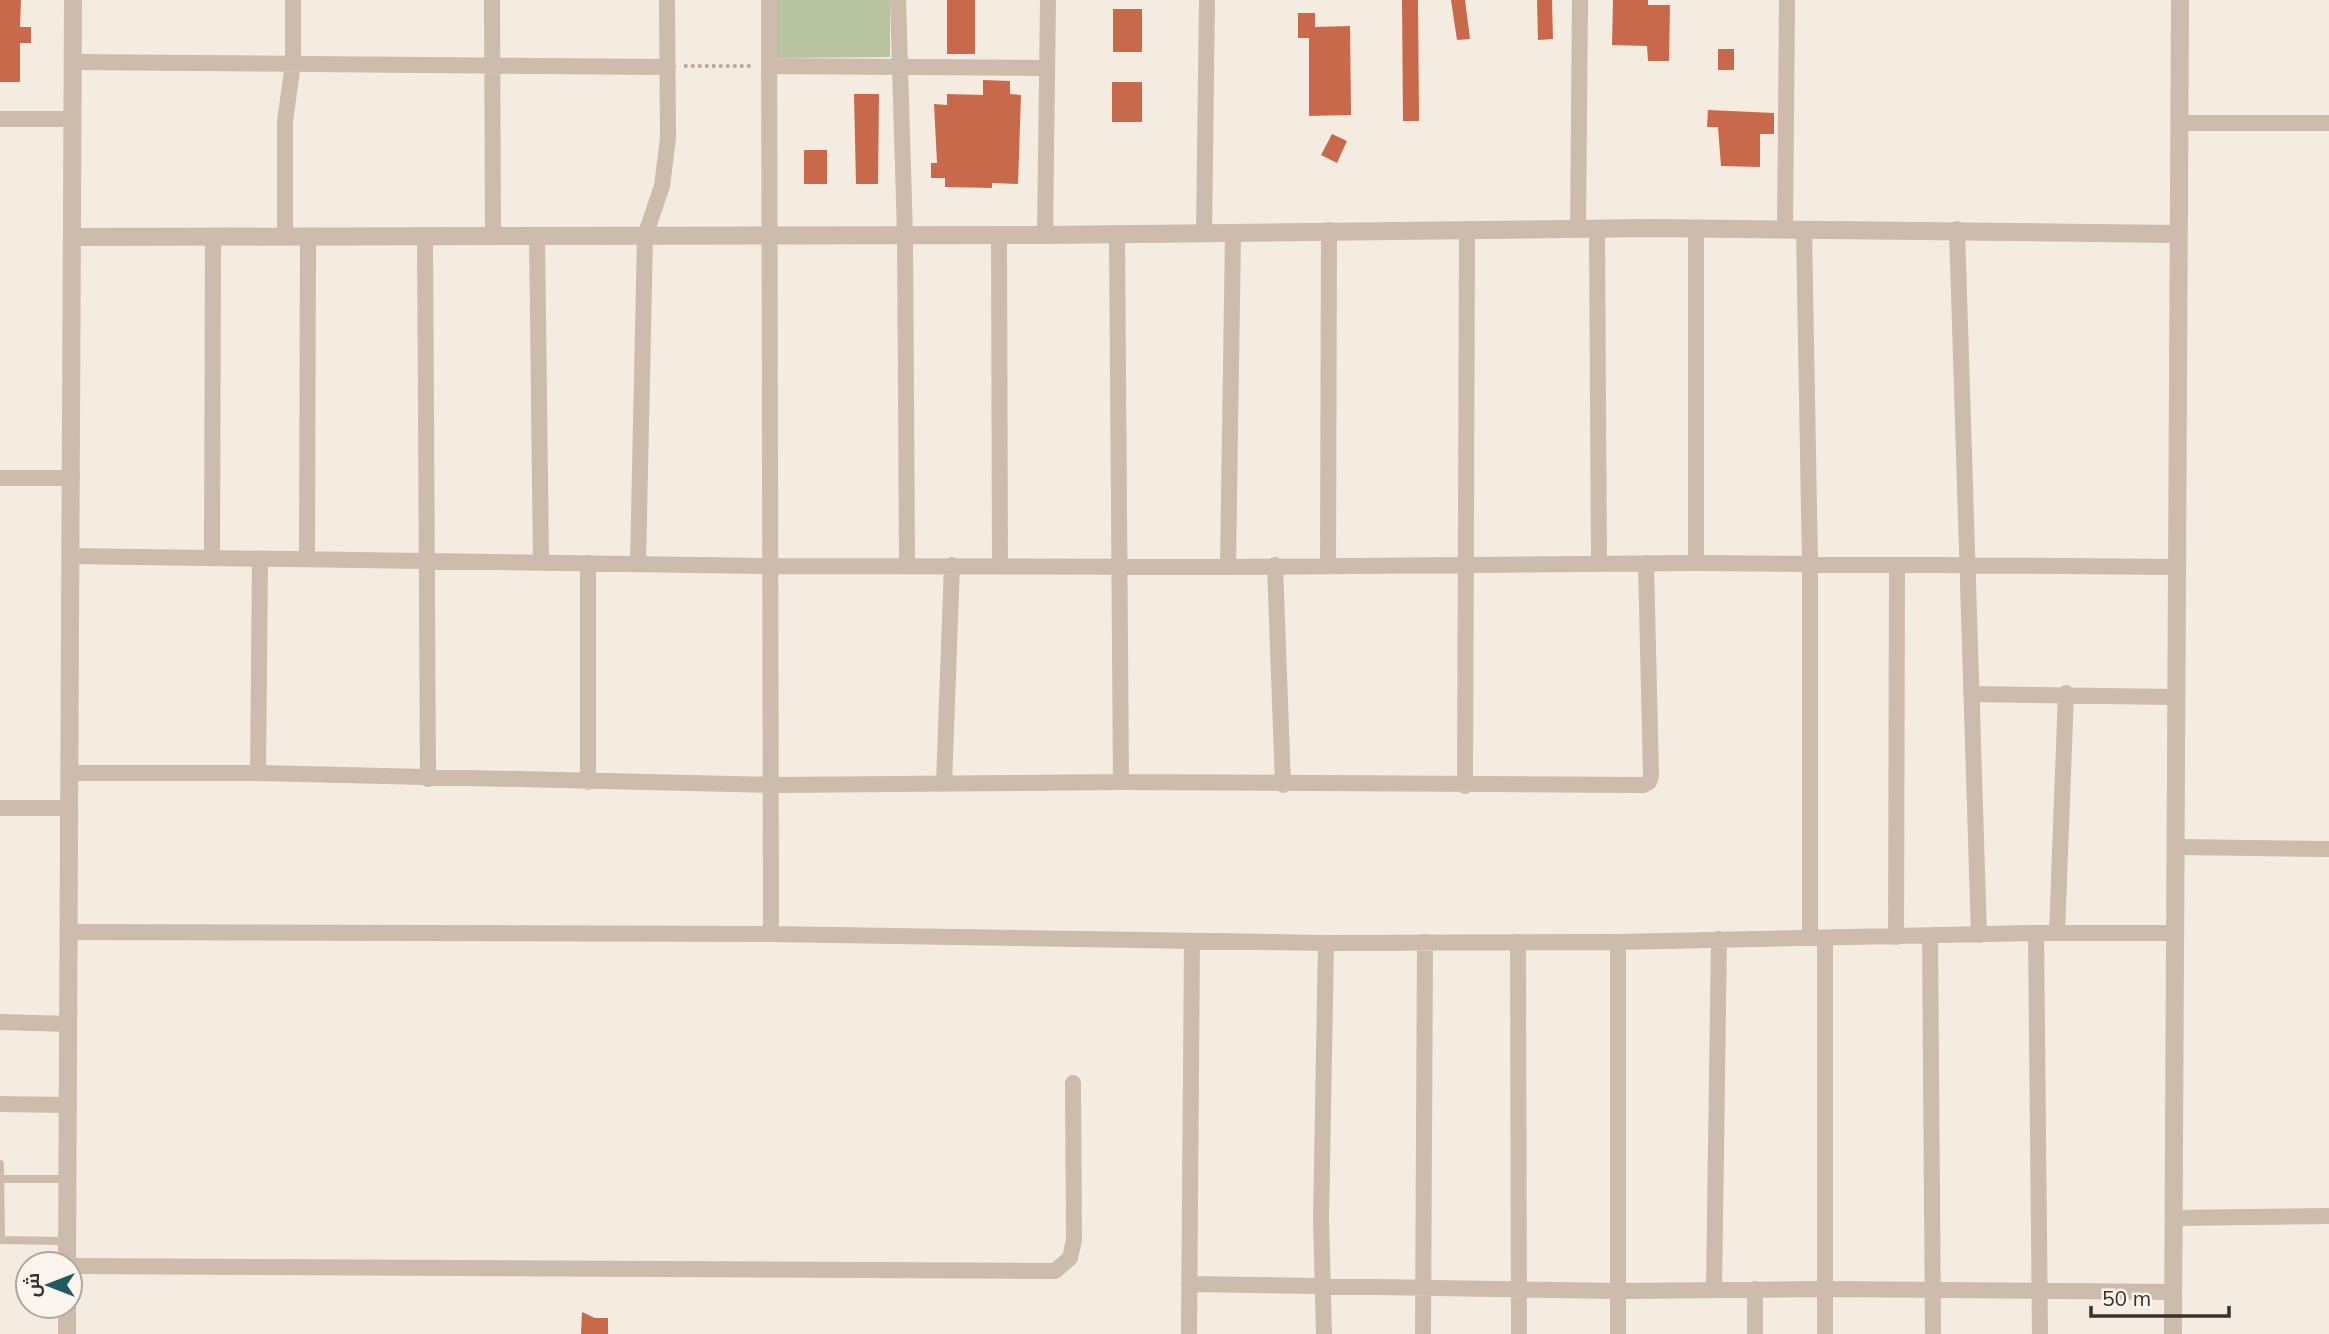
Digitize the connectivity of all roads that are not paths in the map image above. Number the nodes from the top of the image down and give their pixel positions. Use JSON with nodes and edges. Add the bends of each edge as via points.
{"nodes":[{"id":1,"x":73,"y":0,"type":"edge"},
{"id":2,"x":293,"y":0,"type":"edge"},
{"id":3,"x":492,"y":0,"type":"edge"},
{"id":4,"x":667,"y":0,"type":"edge"},
{"id":5,"x":769,"y":0,"type":"edge"},
{"id":6,"x":898,"y":0,"type":"edge"},
{"id":7,"x":1048,"y":0,"type":"edge"},
{"id":8,"x":1207,"y":0,"type":"edge"},
{"id":9,"x":1580,"y":0,"type":"edge"},
{"id":10,"x":1787,"y":0,"type":"edge"},
{"id":11,"x":2180,"y":0,"type":"edge"},
{"id":12,"x":73,"y":62,"type":"junction"},
{"id":13,"x":293,"y":64,"type":"junction"},
{"id":14,"x":493,"y":65,"type":"junction"},
{"id":15,"x":769,"y":66,"type":"junction"},
{"id":16,"x":900,"y":66,"type":"junction"},
{"id":17,"x":668,"y":67,"type":"junction"},
{"id":18,"x":1047,"y":68,"type":"junction"},
{"id":19,"x":0,"y":119,"type":"edge"},
{"id":20,"x":73,"y":119,"type":"junction"},
{"id":21,"x":2179,"y":123,"type":"junction"},
{"id":22,"x":2329,"y":123,"type":"edge"},
{"id":23,"x":1785,"y":228,"type":"junction"},
{"id":24,"x":1578,"y":229,"type":"junction"},
{"id":25,"x":1597,"y":229,"type":"junction"},
{"id":26,"x":1696,"y":229,"type":"junction"},
{"id":27,"x":1804,"y":229,"type":"junction"},
{"id":28,"x":1957,"y":229,"type":"junction"},
{"id":29,"x":1329,"y":230,"type":"junction"},
{"id":30,"x":1467,"y":230,"type":"junction"},
{"id":31,"x":1204,"y":233,"type":"junction"},
{"id":32,"x":1233,"y":233,"type":"junction"},
{"id":33,"x":999,"y":234,"type":"junction"},
{"id":34,"x":1117,"y":234,"type":"junction"},
{"id":35,"x":2178,"y":234,"type":"junction"},
{"id":36,"x":769,"y":235,"type":"junction"},
{"id":37,"x":905,"y":235,"type":"junction"},
{"id":38,"x":1045,"y":235,"type":"junction"},
{"id":39,"x":493,"y":236,"type":"junction"},
{"id":40,"x":537,"y":236,"type":"junction"},
{"id":41,"x":645,"y":236,"type":"junction"},
{"id":42,"x":73,"y":237,"type":"junction"},
{"id":43,"x":285,"y":237,"type":"junction"},
{"id":44,"x":308,"y":237,"type":"junction"},
{"id":45,"x":425,"y":237,"type":"junction"},
{"id":46,"x":213,"y":238,"type":"junction"},
{"id":47,"x":0,"y":478,"type":"edge"},
{"id":48,"x":72,"y":478,"type":"junction"},
{"id":49,"x":71,"y":556,"type":"junction"},
{"id":50,"x":212,"y":558,"type":"junction"},
{"id":51,"x":260,"y":559,"type":"junction"},
{"id":52,"x":307,"y":559,"type":"junction"},
{"id":53,"x":427,"y":561,"type":"junction"},
{"id":54,"x":541,"y":563,"type":"junction"},
{"id":55,"x":588,"y":563,"type":"junction"},
{"id":56,"x":1646,"y":563,"type":"junction"},
{"id":57,"x":1696,"y":563,"type":"junction"},
{"id":58,"x":638,"y":564,"type":"junction"},
{"id":59,"x":1599,"y":564,"type":"junction"},
{"id":60,"x":952,"y":565,"type":"junction"},
{"id":61,"x":1275,"y":565,"type":"junction"},
{"id":62,"x":1810,"y":565,"type":"junction"},
{"id":63,"x":1968,"y":565,"type":"junction"},
{"id":64,"x":770,"y":566,"type":"junction"},
{"id":65,"x":907,"y":566,"type":"junction"},
{"id":66,"x":1000,"y":566,"type":"junction"},
{"id":67,"x":1328,"y":566,"type":"junction"},
{"id":68,"x":1466,"y":566,"type":"junction"},
{"id":69,"x":1897,"y":566,"type":"junction"},
{"id":70,"x":1121,"y":567,"type":"junction"},
{"id":71,"x":1228,"y":567,"type":"junction"},
{"id":72,"x":2177,"y":567,"type":"junction"},
{"id":73,"x":2066,"y":693,"type":"junction"},
{"id":74,"x":1971,"y":694,"type":"junction"},
{"id":75,"x":2176,"y":697,"type":"junction"},
{"id":76,"x":70,"y":773,"type":"junction"},
{"id":77,"x":258,"y":773,"type":"junction"},
{"id":78,"x":428,"y":779,"type":"junction"},
{"id":79,"x":589,"y":782,"type":"junction"},
{"id":80,"x":1121,"y":782,"type":"junction"},
{"id":81,"x":944,"y":784,"type":"junction"},
{"id":82,"x":771,"y":785,"type":"junction"},
{"id":83,"x":1283,"y":785,"type":"junction"},
{"id":84,"x":1465,"y":786,"type":"junction"},
{"id":85,"x":0,"y":808,"type":"edge"},
{"id":86,"x":70,"y":808,"type":"junction"},
{"id":87,"x":2175,"y":847,"type":"junction"},
{"id":88,"x":2329,"y":849,"type":"edge"},
{"id":89,"x":69,"y":932,"type":"junction"},
{"id":90,"x":2036,"y":933,"type":"junction"},
{"id":91,"x":2057,"y":933,"type":"junction"},
{"id":92,"x":2175,"y":933,"type":"junction"},
{"id":93,"x":771,"y":934,"type":"junction"},
{"id":94,"x":1979,"y":935,"type":"junction"},
{"id":95,"x":1930,"y":936,"type":"junction"},
{"id":96,"x":1896,"y":937,"type":"junction"},
{"id":97,"x":1719,"y":939,"type":"junction"},
{"id":98,"x":1817,"y":939,"type":"junction"},
{"id":99,"x":1192,"y":941,"type":"junction"},
{"id":100,"x":1425,"y":942,"type":"junction"},
{"id":101,"x":1518,"y":942,"type":"junction"},
{"id":102,"x":1618,"y":942,"type":"junction"},
{"id":103,"x":1326,"y":943,"type":"junction"},
{"id":104,"x":0,"y":1022,"type":"edge"},
{"id":105,"x":69,"y":1024,"type":"junction"},
{"id":106,"x":1073,"y":1083,"type":"dead end"},
{"id":107,"x":0,"y":1104,"type":"edge"},
{"id":108,"x":69,"y":1105,"type":"junction"},
{"id":109,"x":0,"y":1164,"type":"edge"},
{"id":110,"x":0,"y":1179,"type":"edge"},
{"id":111,"x":69,"y":1180,"type":"junction"},
{"id":112,"x":2329,"y":1216,"type":"edge"},
{"id":113,"x":2174,"y":1218,"type":"junction"},
{"id":114,"x":1,"y":1240,"type":"edge"},
{"id":115,"x":68,"y":1241,"type":"junction"},
{"id":116,"x":68,"y":1250,"type":"edge"},
{"id":117,"x":84,"y":1265,"type":"edge"},
{"id":118,"x":1189,"y":1284,"type":"junction"},
{"id":119,"x":1324,"y":1286,"type":"junction"},
{"id":120,"x":1424,"y":1288,"type":"junction"},
{"id":121,"x":1519,"y":1289,"type":"junction"},
{"id":122,"x":1714,"y":1289,"type":"junction"},
{"id":123,"x":1755,"y":1289,"type":"junction"},
{"id":124,"x":1825,"y":1289,"type":"junction"},
{"id":125,"x":1933,"y":1290,"type":"junction"},
{"id":126,"x":2040,"y":1290,"type":"junction"},
{"id":127,"x":1618,"y":1291,"type":"junction"},
{"id":128,"x":2173,"y":1292,"type":"junction"},
{"id":129,"x":1189,"y":1334,"type":"edge"},
{"id":130,"x":1324,"y":1334,"type":"edge"},
{"id":131,"x":1423,"y":1334,"type":"edge"},
{"id":132,"x":1519,"y":1334,"type":"edge"},
{"id":133,"x":1618,"y":1334,"type":"edge"},
{"id":134,"x":1755,"y":1334,"type":"edge"},
{"id":135,"x":1825,"y":1334,"type":"edge"},
{"id":136,"x":1933,"y":1334,"type":"edge"},
{"id":137,"x":2040,"y":1334,"type":"edge"},
{"id":138,"x":2173,"y":1334,"type":"edge"}],
"edges":[{"from":1,"to":12,"type":"street"},
{"from":2,"to":13,"type":"street"},
{"from":3,"to":14,"type":"street"},
{"from":4,"to":17,"type":"street"},
{"from":5,"to":15,"type":"street"},
{"from":6,"to":16,"type":"street"},
{"from":7,"to":18,"type":"street"},
{"from":8,"to":31,"type":"street"},
{"from":9,"to":24,"type":"street"},
{"from":10,"to":23,"type":"street"},
{"from":11,"to":21,"type":"street"},
{"from":12,"to":13,"type":"street"},
{"from":12,"to":20,"type":"street"},
{"from":13,"to":14,"type":"street"},
{"from":13,"to":43,"type":"street","via":[[285,121]]},
{"from":14,"to":17,"type":"street"},
{"from":14,"to":39,"type":"street"},
{"from":15,"to":16,"type":"street"},
{"from":15,"to":36,"type":"street"},
{"from":16,"to":18,"type":"street"},
{"from":16,"to":37,"type":"street"},
{"from":17,"to":41,"type":"street","via":[[666,162]]},
{"from":18,"to":38,"type":"street"},
{"from":19,"to":20,"type":"street"},
{"from":20,"to":42,"type":"street"},
{"from":21,"to":22,"type":"street"},
{"from":21,"to":35,"type":"street"},
{"from":23,"to":26,"type":"street"},
{"from":23,"to":27,"type":"street"},
{"from":24,"to":25,"type":"street"},
{"from":24,"to":30,"type":"street"},
{"from":25,"to":26,"type":"street"},
{"from":25,"to":59,"type":"street"},
{"from":26,"to":57,"type":"street"},
{"from":27,"to":28,"type":"street"},
{"from":27,"to":62,"type":"street"},
{"from":28,"to":35,"type":"street"},
{"from":28,"to":63,"type":"street"},
{"from":29,"to":30,"type":"street"},
{"from":29,"to":32,"type":"street"},
{"from":29,"to":67,"type":"street"},
{"from":30,"to":68,"type":"street"},
{"from":31,"to":32,"type":"street"},
{"from":31,"to":34,"type":"street"},
{"from":32,"to":71,"type":"street"},
{"from":33,"to":37,"type":"street"},
{"from":33,"to":38,"type":"street"},
{"from":33,"to":66,"type":"street"},
{"from":34,"to":38,"type":"street"},
{"from":34,"to":70,"type":"street"},
{"from":35,"to":72,"type":"street"},
{"from":36,"to":37,"type":"street"},
{"from":36,"to":41,"type":"street"},
{"from":36,"to":64,"type":"street"},
{"from":37,"to":65,"type":"street"},
{"from":39,"to":40,"type":"street"},
{"from":39,"to":45,"type":"street"},
{"from":40,"to":41,"type":"street"},
{"from":40,"to":54,"type":"street"},
{"from":41,"to":58,"type":"street"},
{"from":42,"to":46,"type":"street"},
{"from":42,"to":48,"type":"street"},
{"from":43,"to":44,"type":"street"},
{"from":43,"to":46,"type":"street"},
{"from":44,"to":45,"type":"street"},
{"from":44,"to":52,"type":"street"},
{"from":45,"to":53,"type":"street"},
{"from":46,"to":50,"type":"street"},
{"from":47,"to":48,"type":"street"},
{"from":48,"to":49,"type":"street"},
{"from":49,"to":50,"type":"street"},
{"from":49,"to":76,"type":"street"},
{"from":50,"to":51,"type":"street"},
{"from":51,"to":52,"type":"street"},
{"from":51,"to":77,"type":"street"},
{"from":52,"to":53,"type":"street"},
{"from":53,"to":54,"type":"street"},
{"from":53,"to":78,"type":"street"},
{"from":54,"to":55,"type":"street"},
{"from":55,"to":58,"type":"street"},
{"from":55,"to":79,"type":"street"},
{"from":56,"to":57,"type":"street"},
{"from":56,"to":59,"type":"street"},
{"from":56,"to":84,"type":"street","via":[[1649,782]]},
{"from":57,"to":62,"type":"street"},
{"from":58,"to":64,"type":"street"},
{"from":59,"to":68,"type":"street"},
{"from":60,"to":65,"type":"street"},
{"from":60,"to":66,"type":"street"},
{"from":60,"to":81,"type":"street"},
{"from":61,"to":67,"type":"street"},
{"from":61,"to":71,"type":"street"},
{"from":61,"to":83,"type":"street"},
{"from":62,"to":69,"type":"street"},
{"from":62,"to":98,"type":"street"},
{"from":63,"to":69,"type":"street"},
{"from":63,"to":72,"type":"street"},
{"from":63,"to":74,"type":"street"},
{"from":64,"to":65,"type":"street"},
{"from":64,"to":82,"type":"street"},
{"from":66,"to":70,"type":"street"},
{"from":67,"to":68,"type":"street"},
{"from":68,"to":84,"type":"street"},
{"from":69,"to":96,"type":"street"},
{"from":70,"to":71,"type":"street"},
{"from":70,"to":80,"type":"street"},
{"from":72,"to":75,"type":"street"},
{"from":73,"to":74,"type":"street"},
{"from":73,"to":75,"type":"street"},
{"from":73,"to":91,"type":"street"},
{"from":74,"to":94,"type":"street"},
{"from":75,"to":87,"type":"street"},
{"from":76,"to":77,"type":"street"},
{"from":76,"to":86,"type":"street"},
{"from":77,"to":78,"type":"street"},
{"from":78,"to":79,"type":"street"},
{"from":79,"to":82,"type":"street"},
{"from":80,"to":81,"type":"street"},
{"from":80,"to":83,"type":"street"},
{"from":81,"to":82,"type":"street"},
{"from":82,"to":93,"type":"street"},
{"from":83,"to":84,"type":"street"},
{"from":85,"to":86,"type":"street"},
{"from":86,"to":89,"type":"street"},
{"from":87,"to":88,"type":"street"},
{"from":87,"to":92,"type":"street"},
{"from":89,"to":93,"type":"street"},
{"from":89,"to":105,"type":"street"},
{"from":90,"to":91,"type":"street"},
{"from":90,"to":94,"type":"street"},
{"from":90,"to":126,"type":"street"},
{"from":91,"to":92,"type":"street"},
{"from":92,"to":113,"type":"street"},
{"from":93,"to":99,"type":"street"},
{"from":94,"to":95,"type":"street"},
{"from":95,"to":96,"type":"street"},
{"from":95,"to":125,"type":"street"},
{"from":96,"to":98,"type":"street"},
{"from":97,"to":98,"type":"street"},
{"from":97,"to":102,"type":"street"},
{"from":97,"to":122,"type":"street"},
{"from":98,"to":124,"type":"street"},
{"from":99,"to":103,"type":"street"},
{"from":99,"to":118,"type":"street"},
{"from":100,"to":101,"type":"street"},
{"from":100,"to":103,"type":"street"},
{"from":100,"to":120,"type":"street"},
{"from":101,"to":102,"type":"street"},
{"from":101,"to":121,"type":"street"},
{"from":102,"to":127,"type":"street"},
{"from":103,"to":119,"type":"street"},
{"from":104,"to":105,"type":"street"},
{"from":105,"to":108,"type":"street"},
{"from":106,"to":117,"type":"street","via":[[1074,1240],[1070,1258],[1055,1271]]},
{"from":107,"to":108,"type":"street"},
{"from":108,"to":111,"type":"street"},
{"from":109,"to":110,"type":"lane"},
{"from":110,"to":111,"type":"lane"},
{"from":110,"to":114,"type":"lane"},
{"from":111,"to":115,"type":"street"},
{"from":112,"to":113,"type":"street"},
{"from":113,"to":128,"type":"street"},
{"from":114,"to":115,"type":"lane"},
{"from":115,"to":116,"type":"street"},
{"from":118,"to":119,"type":"street"},
{"from":118,"to":129,"type":"street"},
{"from":119,"to":120,"type":"street"},
{"from":119,"to":130,"type":"street"},
{"from":120,"to":121,"type":"street"},
{"from":120,"to":131,"type":"street"},
{"from":121,"to":127,"type":"street"},
{"from":121,"to":132,"type":"street"},
{"from":122,"to":123,"type":"street"},
{"from":122,"to":127,"type":"street"},
{"from":123,"to":124,"type":"street"},
{"from":123,"to":134,"type":"street"},
{"from":124,"to":125,"type":"street"},
{"from":124,"to":135,"type":"street"},
{"from":125,"to":126,"type":"street"},
{"from":125,"to":136,"type":"street"},
{"from":126,"to":128,"type":"street"},
{"from":126,"to":137,"type":"street"},
{"from":127,"to":133,"type":"street"},
{"from":128,"to":138,"type":"street"}]}
